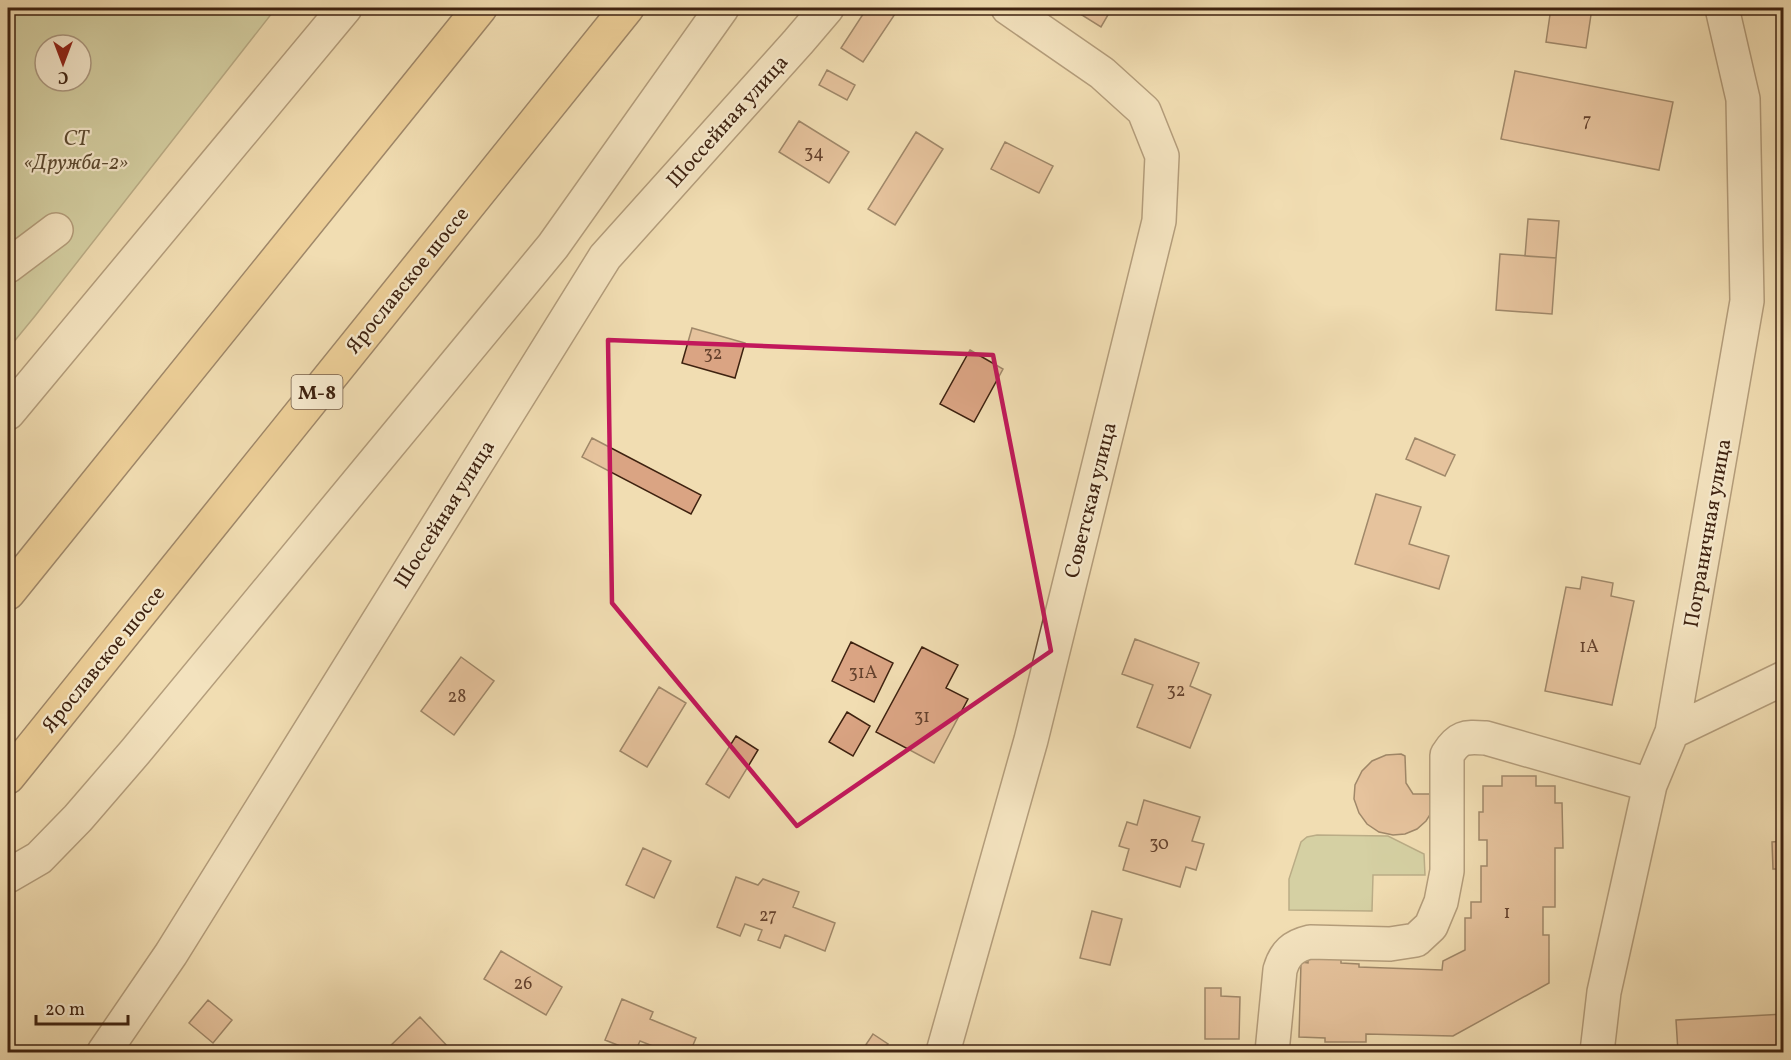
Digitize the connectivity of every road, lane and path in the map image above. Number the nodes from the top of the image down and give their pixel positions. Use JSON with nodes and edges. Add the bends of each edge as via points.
{"nodes":[{"id":1,"x":345,"y":8,"type":"edge"},
{"id":2,"x":460,"y":8,"type":"edge"},
{"id":3,"x":480,"y":8,"type":"edge"},
{"id":4,"x":627,"y":8,"type":"edge"},
{"id":5,"x":722,"y":8,"type":"edge"},
{"id":6,"x":827,"y":8,"type":"edge"},
{"id":7,"x":1008,"y":8,"type":"edge"},
{"id":8,"x":1722,"y":8,"type":"edge"},
{"id":9,"x":422,"y":80,"type":"junction"},
{"id":10,"x":56,"y":230,"type":"dead end"},
{"id":11,"x":8,"y":266,"type":"edge"},
{"id":12,"x":8,"y":413,"type":"edge"},
{"id":13,"x":8,"y":593,"type":"edge"},
{"id":14,"x":1784,"y":678,"type":"edge"},
{"id":15,"x":1672,"y":732,"type":"junction"},
{"id":16,"x":8,"y":777,"type":"edge"},
{"id":17,"x":1650,"y":785,"type":"junction"},
{"id":18,"x":8,"y":876,"type":"edge"},
{"id":19,"x":104,"y":1053,"type":"edge"},
{"id":20,"x":943,"y":1053,"type":"edge"},
{"id":21,"x":1272,"y":1053,"type":"edge"},
{"id":22,"x":1597,"y":1053,"type":"edge"}],
"edges":[{"from":1,"to":12,"type":"street"},
{"from":2,"to":9,"type":"street"},
{"from":3,"to":9,"type":"highway"},
{"from":4,"to":16,"type":"highway","name":"Ярославское шоссе","number":"М-8"},
{"from":5,"to":18,"type":"street","via":[[553,246],[78,818],[39,858]]},
{"from":6,"to":19,"type":"street","name":"Шоссейная улица","via":[[605,257],[171,954]]},
{"from":7,"to":20,"type":"street","name":"Советская улица","via":[[1102,73],[1144,111],[1162,156],[1159,221],[1031,740]]},
{"from":8,"to":15,"type":"street","name":"Пограничная улица","via":[[1743,99],[1748,301]]},
{"from":9,"to":13,"type":"highway"},
{"from":10,"to":11,"type":"street"},
{"from":14,"to":15,"type":"street"},
{"from":15,"to":17,"type":"street","name":"Пограничная улица"},
{"from":17,"to":21,"type":"street","via":[[1486,738],[1469,737],[1455,743],[1447,755],[1447,871],[1431,926],[1416,940],[1390,944],[1310,942],[1291,951],[1280,970]]},
{"from":17,"to":22,"type":"street","name":"Пограничная улица","via":[[1604,992]]}]}
